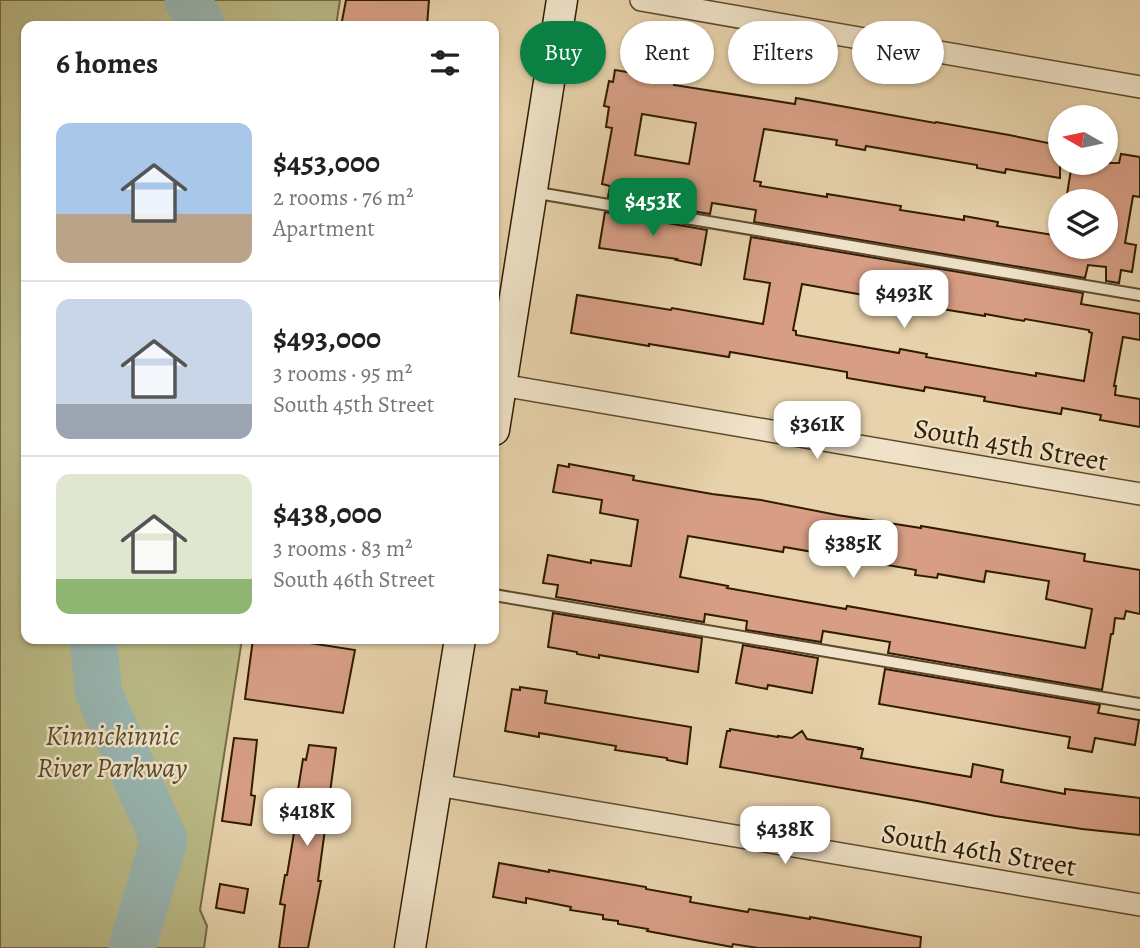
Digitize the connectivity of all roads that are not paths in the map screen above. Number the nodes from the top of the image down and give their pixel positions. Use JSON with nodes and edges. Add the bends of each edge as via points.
{"nodes":[{"id":1,"x":562,"y":0,"type":"edge"},
{"id":2,"x":641,"y":0,"type":"edge"},
{"id":3,"x":1140,"y":87,"type":"edge"},
{"id":4,"x":531,"y":192,"type":"junction"},
{"id":5,"x":1140,"y":295,"type":"edge"},
{"id":6,"x":501,"y":385,"type":"junction"},
{"id":7,"x":499,"y":398,"type":"edge"},
{"id":8,"x":1140,"y":494,"type":"edge"},
{"id":9,"x":499,"y":596,"type":"edge"},
{"id":10,"x":459,"y":644,"type":"edge"},
{"id":11,"x":1140,"y":704,"type":"edge"},
{"id":12,"x":436,"y":785,"type":"junction"},
{"id":13,"x":1140,"y":905,"type":"edge"},
{"id":14,"x":410,"y":948,"type":"edge"}],
"edges":[{"from":1,"to":4,"type":"street"},
{"from":2,"to":3,"type":"street"},
{"from":4,"to":5,"type":"lane"},
{"from":4,"to":6,"type":"street"},
{"from":6,"to":7,"type":"street"},
{"from":6,"to":8,"type":"street","name":"South 45th Street"},
{"from":9,"to":11,"type":"lane"},
{"from":10,"to":12,"type":"street"},
{"from":12,"to":13,"type":"street","name":"South 46th Street"},
{"from":12,"to":14,"type":"street"}]}
